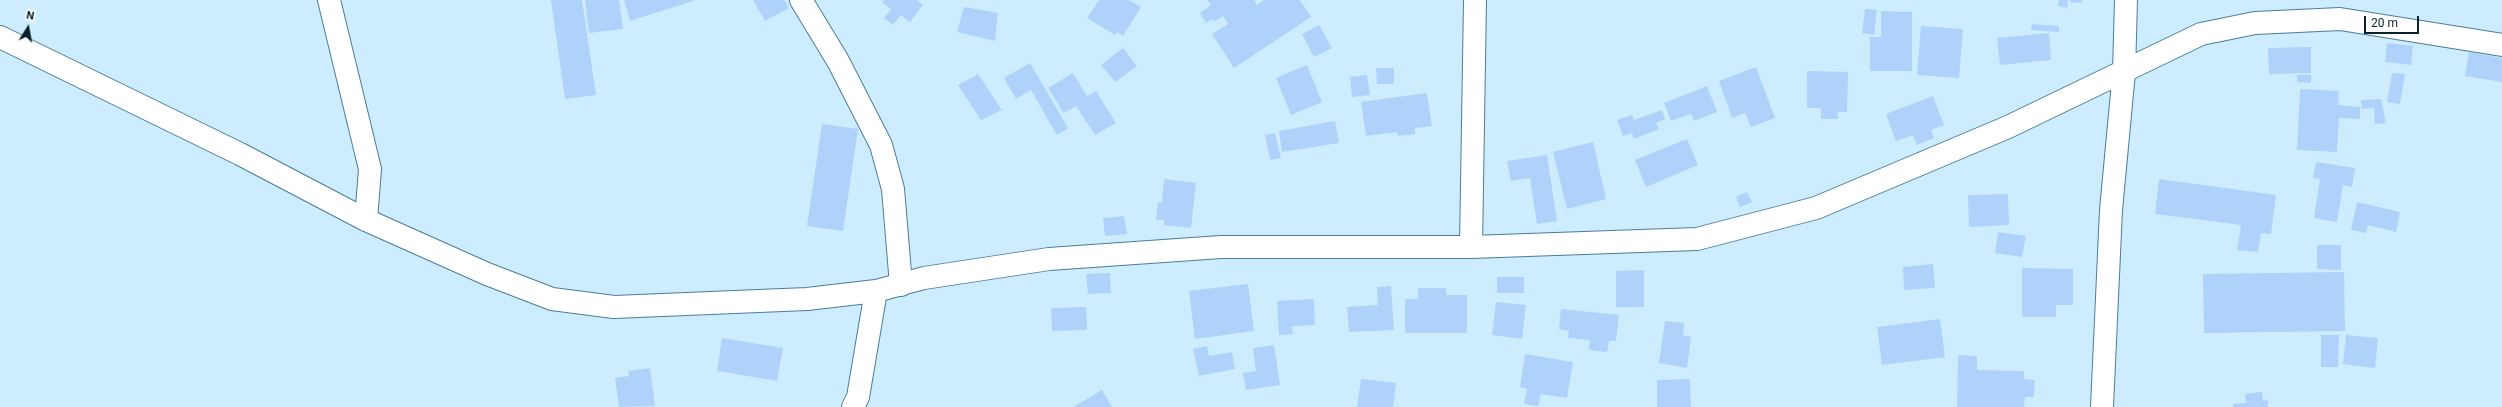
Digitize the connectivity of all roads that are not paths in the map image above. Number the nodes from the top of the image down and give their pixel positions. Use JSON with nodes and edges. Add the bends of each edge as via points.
{"nodes":[{"id":1,"x":329,"y":0,"type":"edge"},
{"id":2,"x":800,"y":0,"type":"edge"},
{"id":3,"x":1475,"y":0,"type":"edge"},
{"id":4,"x":2126,"y":0,"type":"edge"},
{"id":5,"x":0,"y":37,"type":"edge"},
{"id":6,"x":2502,"y":45,"type":"edge"},
{"id":7,"x":2124,"y":72,"type":"junction"},
{"id":8,"x":366,"y":220,"type":"junction"},
{"id":9,"x":1471,"y":247,"type":"junction"},
{"id":10,"x":901,"y":284,"type":"junction"},
{"id":11,"x":876,"y":291,"type":"junction"},
{"id":12,"x":853,"y":407,"type":"edge"},
{"id":13,"x":2102,"y":407,"type":"edge"}],
"edges":[{"from":1,"to":8,"type":"street","via":[[370,169]]},
{"from":2,"to":10,"type":"street","via":[[838,61],[881,145],[893,189]]},
{"from":3,"to":9,"type":"street"},
{"from":4,"to":7,"type":"street"},
{"from":5,"to":8,"type":"street","via":[[240,154]]},
{"from":6,"to":7,"type":"street","via":[[2340,19],[2256,23],[2200,34]]},
{"from":7,"to":9,"type":"street","via":[[2008,128],[1816,208],[1697,240]]},
{"from":7,"to":13,"type":"street","via":[[2111,210]]},
{"from":8,"to":11,"type":"street","via":[[487,274],[552,299],[614,307],[807,299]]},
{"from":9,"to":10,"type":"street","via":[[1222,247],[1049,259],[924,278]]},
{"from":10,"to":11,"type":"street"},
{"from":11,"to":12,"type":"street","via":[[858,397]]}]}
